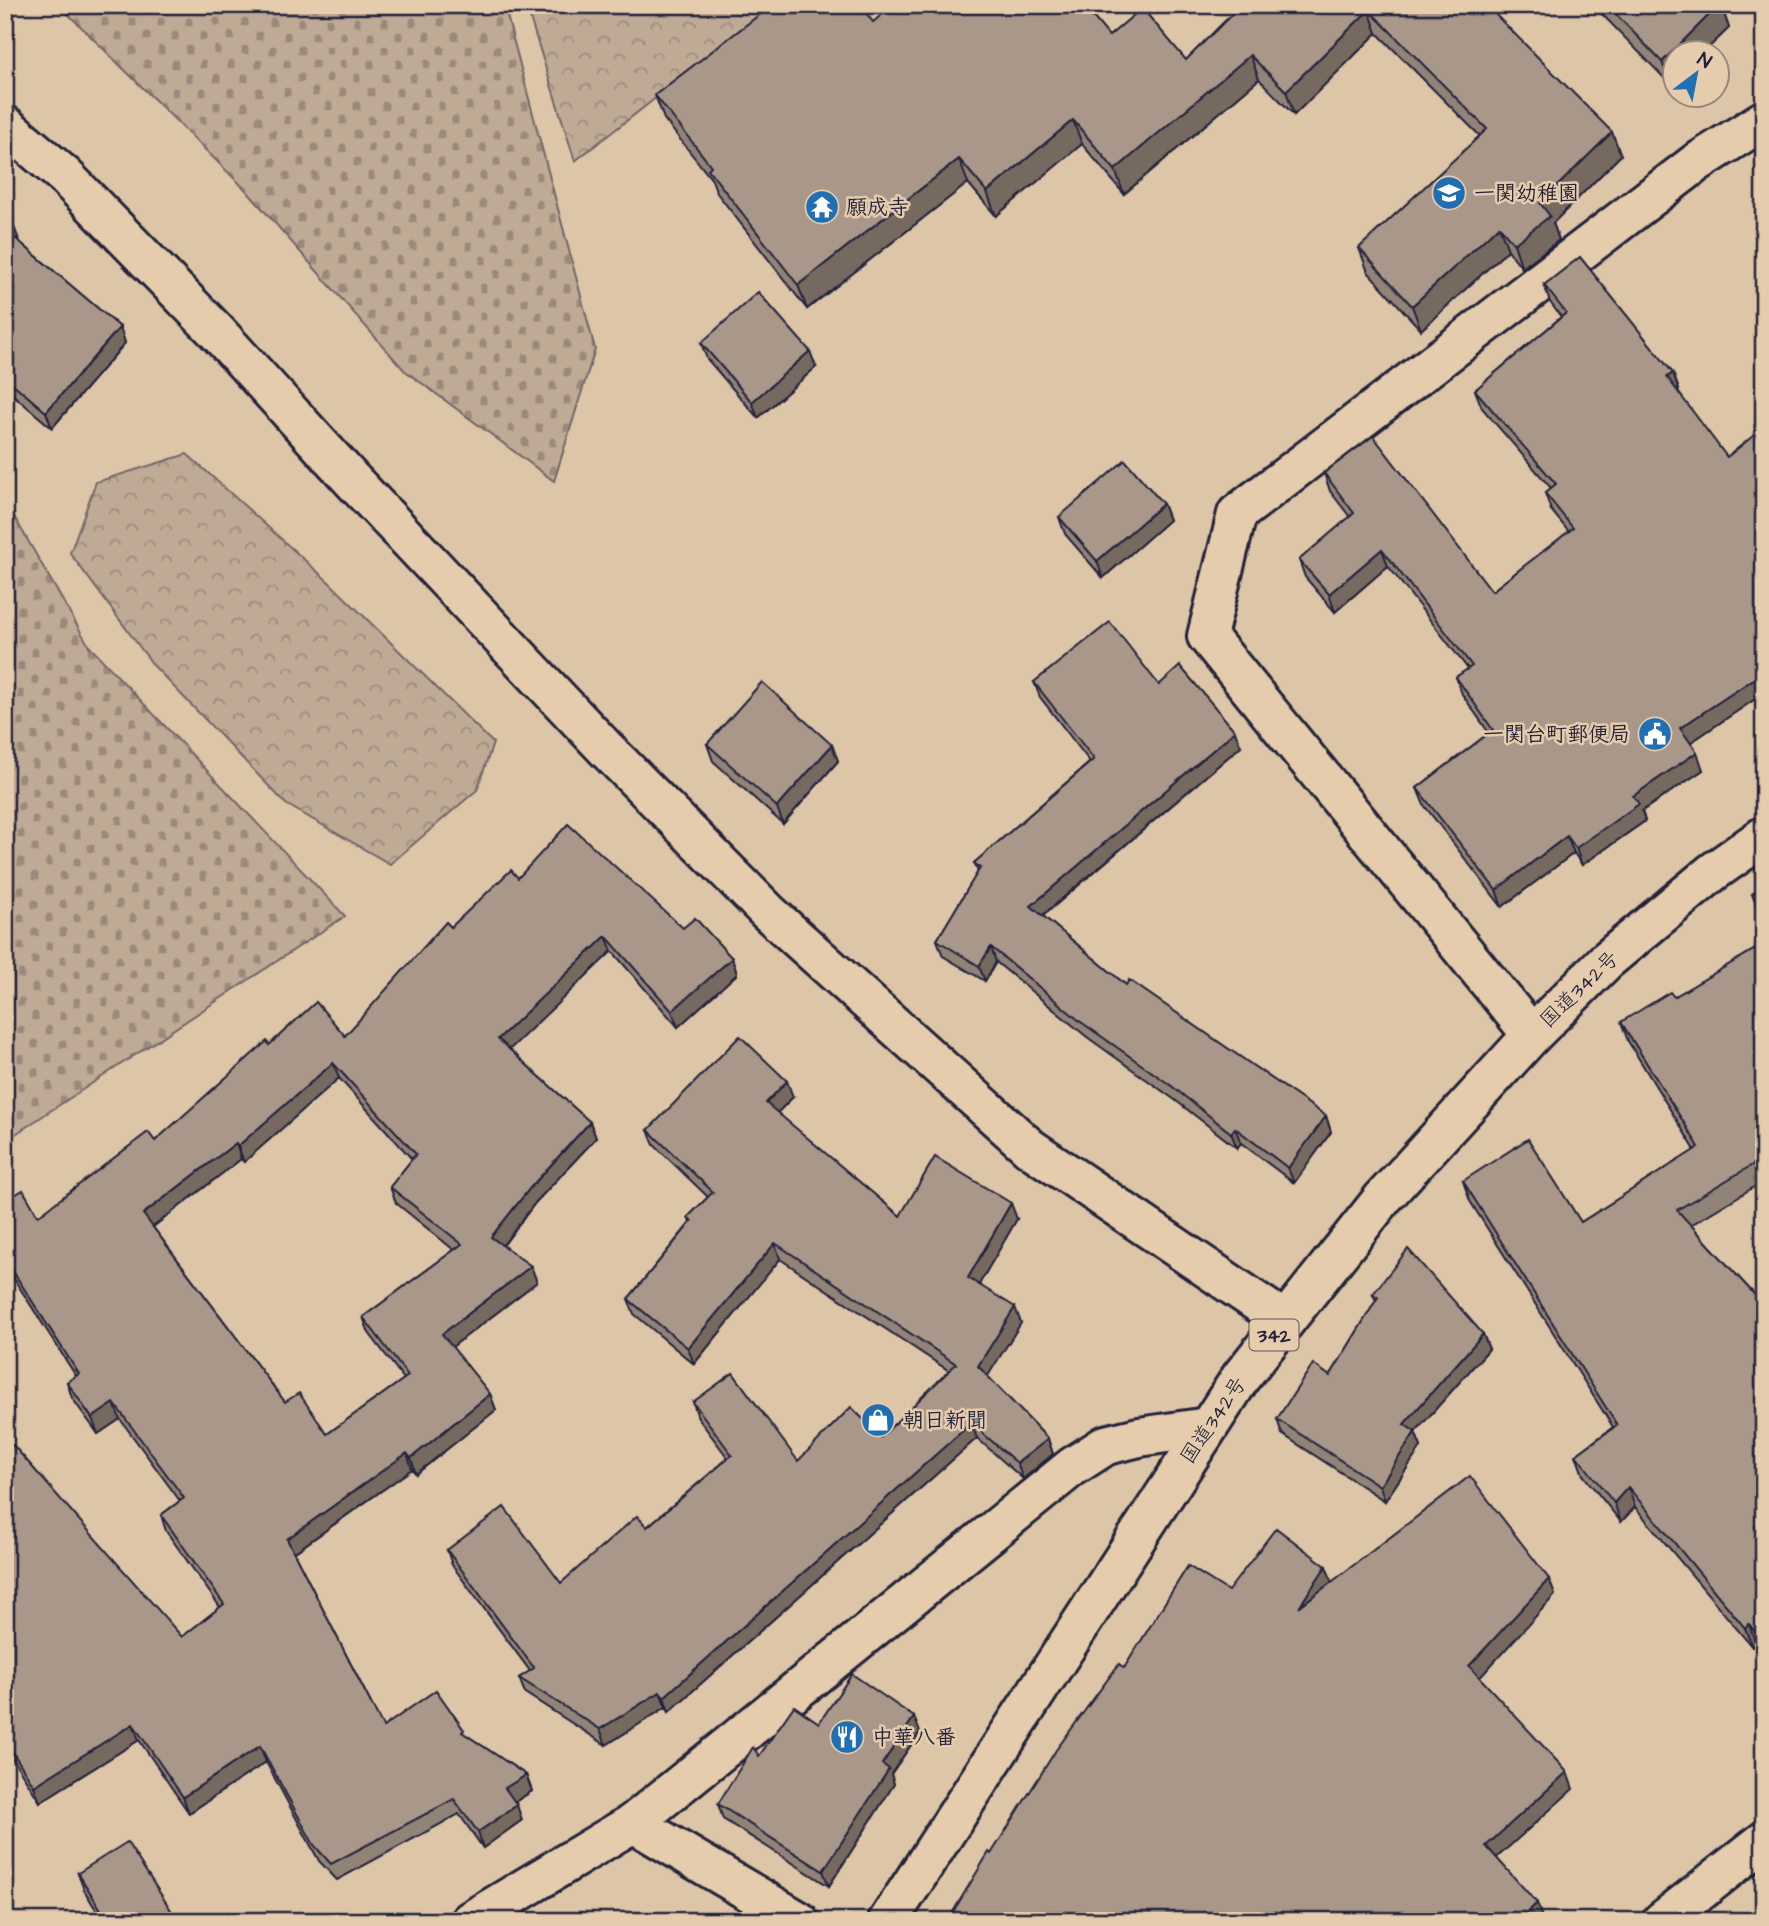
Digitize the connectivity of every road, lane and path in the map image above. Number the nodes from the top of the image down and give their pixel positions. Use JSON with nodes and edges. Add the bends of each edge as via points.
{"nodes":[{"id":1,"x":1764,"y":120,"type":"edge"},
{"id":2,"x":5,"y":125,"type":"edge"},
{"id":3,"x":1764,"y":836,"type":"edge"},
{"id":4,"x":1532,"y":1035,"type":"junction"},
{"id":5,"x":1285,"y":1321,"type":"junction"},
{"id":6,"x":1208,"y":1427,"type":"junction"},
{"id":7,"x":633,"y":1823,"type":"junction"},
{"id":8,"x":1764,"y":1840,"type":"edge"},
{"id":9,"x":470,"y":1921,"type":"edge"},
{"id":10,"x":799,"y":1921,"type":"edge"},
{"id":11,"x":888,"y":1921,"type":"edge"},
{"id":12,"x":1662,"y":1921,"type":"edge"}],
"edges":[{"from":1,"to":4,"type":"main road","via":[[1696,163],[1237,514],[1207,636]]},
{"from":2,"to":5,"type":"main road","via":[[65,176],[607,750],[768,912],[1030,1148]]},
{"from":3,"to":4,"type":"main road","name":"国道342号","number":"342","via":[[1606,961]]},
{"from":4,"to":5,"type":"main road","name":"国道342号","number":"342","via":[[1382,1198]]},
{"from":5,"to":6,"type":"main road","name":"国道342号","number":"342"},
{"from":6,"to":7,"type":"main road","via":[[1106,1445],[1072,1466]]},
{"from":6,"to":11,"type":"main road","name":"国道342号","number":"342"},
{"from":7,"to":9,"type":"main road"},
{"from":7,"to":10,"type":"main road"},
{"from":8,"to":12,"type":"main road"}]}
